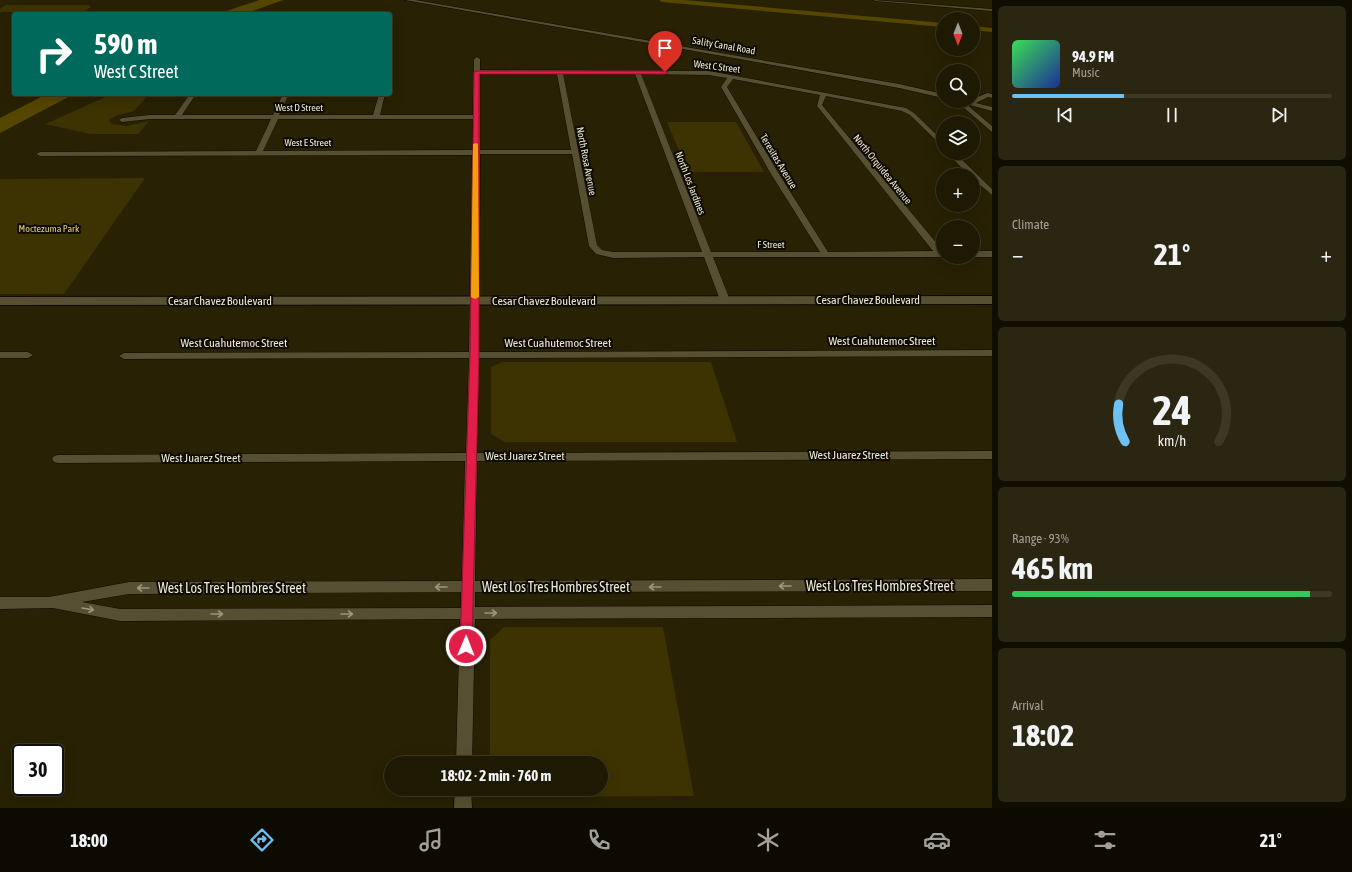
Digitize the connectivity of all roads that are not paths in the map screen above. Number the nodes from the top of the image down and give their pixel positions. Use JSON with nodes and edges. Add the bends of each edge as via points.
{"nodes":[{"id":1,"x":407,"y":0,"type":"edge"},
{"id":2,"x":875,"y":0,"type":"edge"},
{"id":3,"x":992,"y":10,"type":"edge"},
{"id":4,"x":477,"y":59,"type":"dead end"},
{"id":5,"x":477,"y":72,"type":"junction"},
{"id":6,"x":560,"y":72,"type":"junction"},
{"id":7,"x":637,"y":72,"type":"junction"},
{"id":8,"x":731,"y":77,"type":"junction"},
{"id":9,"x":824,"y":94,"type":"junction"},
{"id":10,"x":936,"y":94,"type":"edge"},
{"id":11,"x":193,"y":96,"type":"edge"},
{"id":12,"x":285,"y":96,"type":"edge"},
{"id":13,"x":381,"y":96,"type":"edge"},
{"id":14,"x":992,"y":96,"type":"edge"},
{"id":15,"x":980,"y":98,"type":"edge"},
{"id":16,"x":980,"y":106,"type":"edge"},
{"id":17,"x":968,"y":108,"type":"edge"},
{"id":18,"x":992,"y":110,"type":"edge"},
{"id":19,"x":177,"y":117,"type":"junction"},
{"id":20,"x":275,"y":117,"type":"junction"},
{"id":21,"x":376,"y":117,"type":"junction"},
{"id":22,"x":475,"y":117,"type":"junction"},
{"id":23,"x":122,"y":120,"type":"dead end"},
{"id":24,"x":992,"y":130,"type":"edge"},
{"id":25,"x":936,"y":138,"type":"edge"},
{"id":26,"x":259,"y":152,"type":"junction"},
{"id":27,"x":476,"y":152,"type":"junction"},
{"id":28,"x":575,"y":152,"type":"junction"},
{"id":29,"x":40,"y":154,"type":"dead end"},
{"id":30,"x":958,"y":160,"type":"edge"},
{"id":31,"x":992,"y":193,"type":"edge"},
{"id":32,"x":936,"y":248,"type":"edge"},
{"id":33,"x":599,"y":252,"type":"joint"},
{"id":34,"x":936,"y":254,"type":"edge"},
{"id":35,"x":980,"y":254,"type":"edge"},
{"id":36,"x":992,"y":254,"type":"edge"},
{"id":37,"x":708,"y":255,"type":"junction"},
{"id":38,"x":826,"y":255,"type":"junction"},
{"id":39,"x":725,"y":300,"type":"junction"},
{"id":40,"x":992,"y":300,"type":"edge"},
{"id":41,"x":0,"y":301,"type":"edge"},
{"id":42,"x":475,"y":301,"type":"junction"},
{"id":43,"x":992,"y":353,"type":"edge"},
{"id":44,"x":0,"y":355,"type":"edge"},
{"id":45,"x":28,"y":355,"type":"dead end"},
{"id":46,"x":124,"y":356,"type":"dead end"},
{"id":47,"x":474,"y":356,"type":"junction"},
{"id":48,"x":992,"y":454,"type":"edge"},
{"id":49,"x":471,"y":456,"type":"junction"},
{"id":50,"x":58,"y":458,"type":"dead end"},
{"id":51,"x":992,"y":585,"type":"edge"},
{"id":52,"x":467,"y":587,"type":"junction"},
{"id":53,"x":0,"y":603,"type":"edge"},
{"id":54,"x":49,"y":603,"type":"junction"},
{"id":55,"x":992,"y":611,"type":"edge"},
{"id":56,"x":467,"y":613,"type":"junction"},
{"id":57,"x":464,"y":756,"type":"edge"},
{"id":58,"x":463,"y":796,"type":"edge"},
{"id":59,"x":463,"y":808,"type":"edge"}],
"edges":[{"from":1,"to":10,"type":"street","name":"Sality Canal Road","via":[[745,58]]},
{"from":2,"to":3,"type":"street"},
{"from":4,"to":5,"type":"street"},
{"from":5,"to":6,"type":"street","name":"West C Street"},
{"from":5,"to":22,"type":"street"},
{"from":6,"to":7,"type":"street","name":"West C Street"},
{"from":6,"to":28,"type":"street","name":"North Rosa Avenue"},
{"from":7,"to":8,"type":"street","name":"West C Street","via":[[693,72]]},
{"from":7,"to":37,"type":"street","name":"North Los Jardines"},
{"from":8,"to":9,"type":"street","name":"West C Street"},
{"from":8,"to":38,"type":"street","name":"Teresitas Avenue","via":[[724,87]]},
{"from":9,"to":25,"type":"street","name":"West C Street","via":[[904,109]]},
{"from":9,"to":32,"type":"street","name":"North Orquidea Avenue","via":[[819,105]]},
{"from":11,"to":19,"type":"street"},
{"from":12,"to":20,"type":"street"},
{"from":13,"to":21,"type":"street"},
{"from":14,"to":15,"type":"street"},
{"from":16,"to":18,"type":"street"},
{"from":17,"to":24,"type":"street"},
{"from":19,"to":20,"type":"street","name":"West D Street"},
{"from":19,"to":23,"type":"street","name":"West D Street"},
{"from":20,"to":21,"type":"street","name":"West D Street"},
{"from":20,"to":26,"type":"street"},
{"from":21,"to":22,"type":"street","name":"West D Street"},
{"from":22,"to":27,"type":"street"},
{"from":26,"to":27,"type":"street","name":"West E Street"},
{"from":26,"to":29,"type":"street","name":"West E Street"},
{"from":27,"to":28,"type":"street","name":"West E Street"},
{"from":27,"to":42,"type":"street"},
{"from":28,"to":33,"type":"street","name":"North Rosa Avenue","via":[[593,246]]},
{"from":30,"to":31,"type":"street"},
{"from":33,"to":37,"type":"street","name":"F Street","via":[[614,255]]},
{"from":34,"to":38,"type":"street","name":"F Street"},
{"from":35,"to":36,"type":"street"},
{"from":37,"to":38,"type":"street","name":"F Street"},
{"from":37,"to":39,"type":"street","name":"North Los Jardines"},
{"from":39,"to":40,"type":"street","name":"Cesar Chavez Boulevard"},
{"from":39,"to":42,"type":"street","name":"Cesar Chavez Boulevard"},
{"from":41,"to":42,"type":"street","name":"Cesar Chavez Boulevard"},
{"from":42,"to":47,"type":"street"},
{"from":43,"to":47,"type":"street","name":"West Cuahutemoc Street"},
{"from":44,"to":45,"type":"street"},
{"from":46,"to":47,"type":"street","name":"West Cuahutemoc Street"},
{"from":47,"to":49,"type":"street"},
{"from":48,"to":49,"type":"street","name":"West Juarez Street"},
{"from":49,"to":50,"type":"street","name":"West Juarez Street"},
{"from":49,"to":52,"type":"street"},
{"from":51,"to":52,"type":"street","name":"West Los Tres Hombres Street","one_way":true},
{"from":52,"to":54,"type":"street","name":"West Los Tres Hombres Street","one_way":true,"via":[[129,588]]},
{"from":52,"to":56,"type":"street"},
{"from":53,"to":54,"type":"street","name":"West Los Tres Hombres Street"},
{"from":54,"to":56,"type":"street","name":"West Los Tres Hombres Street","one_way":true,"via":[[120,615]]},
{"from":56,"to":55,"type":"street","name":"West Los Tres Hombres Street","one_way":true},
{"from":56,"to":57,"type":"street"},
{"from":58,"to":59,"type":"street"}]}
